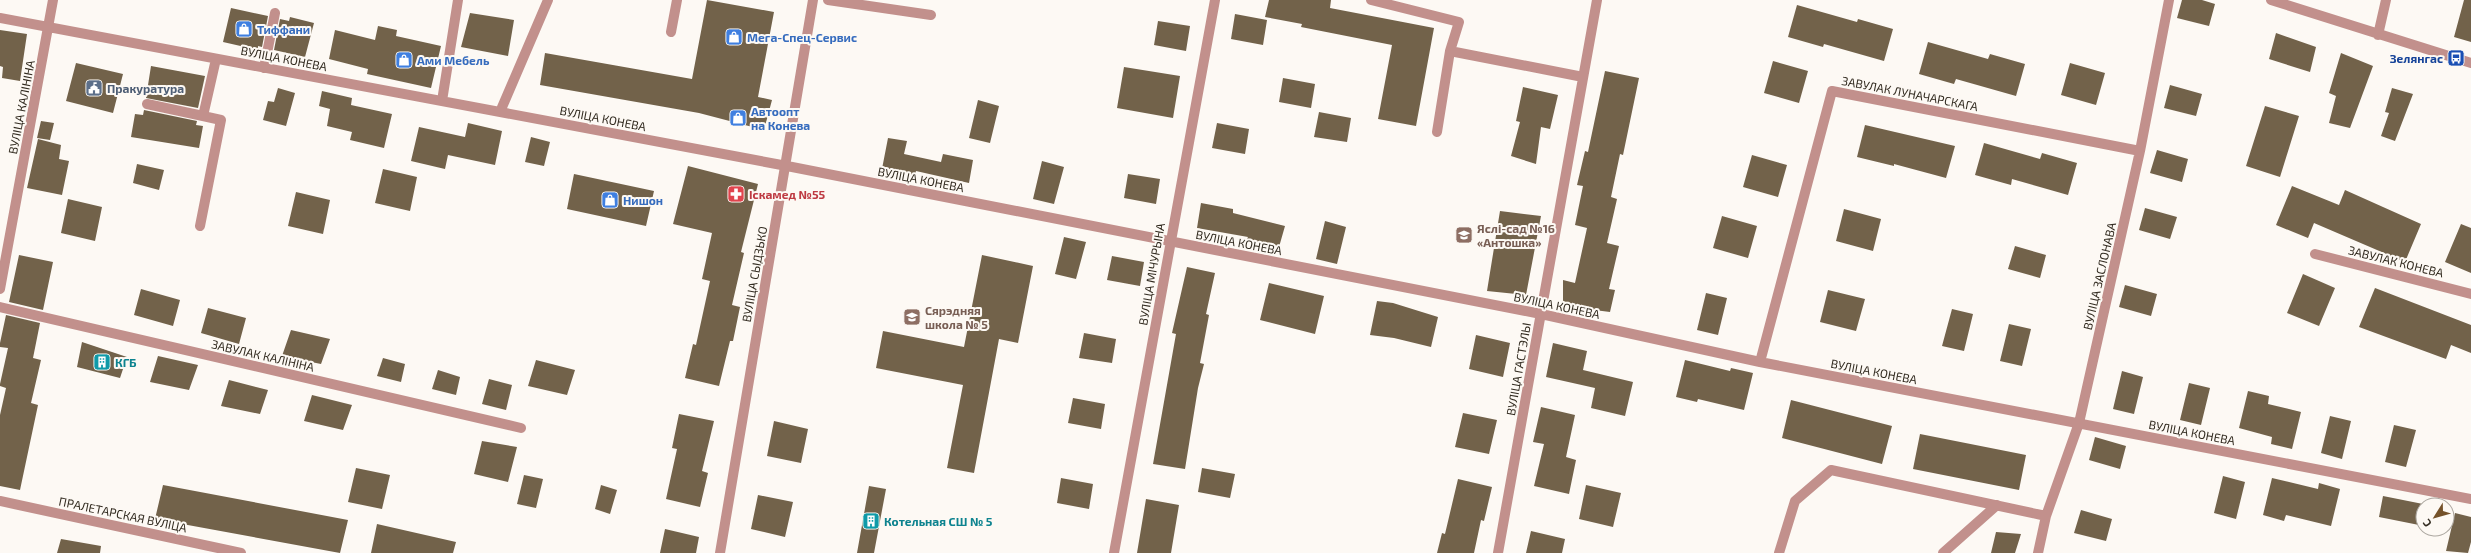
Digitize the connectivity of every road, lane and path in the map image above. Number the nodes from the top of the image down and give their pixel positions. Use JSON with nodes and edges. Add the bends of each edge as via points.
{"nodes":[{"id":1,"x":53,"y":0,"type":"edge"},
{"id":2,"x":458,"y":0,"type":"edge"},
{"id":3,"x":548,"y":0,"type":"edge"},
{"id":4,"x":677,"y":0,"type":"edge"},
{"id":5,"x":814,"y":0,"type":"edge"},
{"id":6,"x":828,"y":0,"type":"edge"},
{"id":7,"x":1215,"y":0,"type":"edge"},
{"id":8,"x":1371,"y":0,"type":"edge"},
{"id":9,"x":1597,"y":0,"type":"edge"},
{"id":10,"x":2169,"y":0,"type":"edge"},
{"id":11,"x":2271,"y":0,"type":"edge"},
{"id":12,"x":2386,"y":0,"type":"edge"},
{"id":13,"x":275,"y":13,"type":"dead end"},
{"id":14,"x":931,"y":15,"type":"dead end"},
{"id":15,"x":0,"y":18,"type":"edge"},
{"id":16,"x":49,"y":28,"type":"junction"},
{"id":17,"x":671,"y":32,"type":"dead end"},
{"id":18,"x":2378,"y":36,"type":"junction"},
{"id":19,"x":1450,"y":51,"type":"junction"},
{"id":20,"x":216,"y":59,"type":"junction"},
{"id":21,"x":2471,"y":63,"type":"edge"},
{"id":22,"x":264,"y":68,"type":"junction"},
{"id":23,"x":1583,"y":77,"type":"junction"},
{"id":24,"x":442,"y":101,"type":"junction"},
{"id":25,"x":147,"y":104,"type":"dead end"},
{"id":26,"x":500,"y":112,"type":"junction"},
{"id":27,"x":203,"y":116,"type":"junction"},
{"id":28,"x":1437,"y":132,"type":"dead end"},
{"id":29,"x":2140,"y":152,"type":"junction"},
{"id":30,"x":787,"y":166,"type":"junction"},
{"id":31,"x":200,"y":226,"type":"dead end"},
{"id":32,"x":1169,"y":242,"type":"junction"},
{"id":33,"x":2315,"y":254,"type":"dead end"},
{"id":34,"x":0,"y":289,"type":"edge"},
{"id":35,"x":2471,"y":294,"type":"edge"},
{"id":36,"x":0,"y":307,"type":"edge"},
{"id":37,"x":1540,"y":314,"type":"junction"},
{"id":38,"x":1760,"y":362,"type":"junction"},
{"id":39,"x":2079,"y":423,"type":"junction"},
{"id":40,"x":521,"y":428,"type":"dead end"},
{"id":41,"x":2471,"y":499,"type":"edge"},
{"id":42,"x":0,"y":501,"type":"edge"},
{"id":43,"x":1997,"y":505,"type":"junction"},
{"id":44,"x":2046,"y":516,"type":"junction"},
{"id":45,"x":241,"y":553,"type":"edge"},
{"id":46,"x":720,"y":553,"type":"edge"},
{"id":47,"x":1114,"y":553,"type":"edge"},
{"id":48,"x":1498,"y":553,"type":"edge"},
{"id":49,"x":1779,"y":553,"type":"edge"},
{"id":50,"x":1943,"y":553,"type":"edge"},
{"id":51,"x":2038,"y":553,"type":"edge"}],
"edges":[{"from":1,"to":16,"type":"street","name":"ВУЛІЦА КАЛІНІНА"},
{"from":2,"to":24,"type":"street"},
{"from":3,"to":26,"type":"street"},
{"from":4,"to":17,"type":"street"},
{"from":5,"to":30,"type":"street","name":"ВУЛІЦА СЫДЗЬКО"},
{"from":6,"to":14,"type":"street"},
{"from":7,"to":32,"type":"street","name":"ВУЛІЦА МІЧУРЫНА"},
{"from":8,"to":19,"type":"street","via":[[1459,22]]},
{"from":9,"to":23,"type":"street","name":"ВУЛІЦА ГАСТЭЛЫ"},
{"from":10,"to":29,"type":"street","name":"ВУЛІЦА ЗАСЛОНАВА"},
{"from":11,"to":18,"type":"street"},
{"from":12,"to":18,"type":"street"},
{"from":13,"to":22,"type":"street"},
{"from":15,"to":16,"type":"street","name":"ВУЛІЦА КОНЕВА"},
{"from":16,"to":20,"type":"street","name":"ВУЛІЦА КОНЕВА"},
{"from":16,"to":34,"type":"street","name":"ВУЛІЦА КАЛІНІНА"},
{"from":18,"to":21,"type":"street"},
{"from":19,"to":23,"type":"street"},
{"from":19,"to":28,"type":"street"},
{"from":20,"to":22,"type":"street","name":"ВУЛІЦА КОНЕВА"},
{"from":20,"to":27,"type":"street"},
{"from":22,"to":24,"type":"street","name":"ВУЛІЦА КОНЕВА"},
{"from":23,"to":37,"type":"street","name":"ВУЛІЦА ГАСТЭЛЫ"},
{"from":24,"to":26,"type":"street","name":"ВУЛІЦА КОНЕВА"},
{"from":25,"to":27,"type":"street"},
{"from":26,"to":30,"type":"street","name":"ВУЛІЦА КОНЕВА"},
{"from":27,"to":31,"type":"street","via":[[221,120]]},
{"from":29,"to":38,"type":"street","name":"ЗАВУЛАК ЛУНАЧАРСКАГА","via":[[1832,91]]},
{"from":29,"to":39,"type":"street","name":"ВУЛІЦА ЗАСЛОНАВА"},
{"from":30,"to":32,"type":"street","name":"ВУЛІЦА КОНЕВА"},
{"from":30,"to":46,"type":"street","name":"ВУЛІЦА СЫДЗЬКО"},
{"from":32,"to":37,"type":"street","name":"ВУЛІЦА КОНЕВА"},
{"from":32,"to":47,"type":"street","name":"ВУЛІЦА МІЧУРЫНА"},
{"from":33,"to":35,"type":"street","name":"ЗАВУЛАК КОНЕВА"},
{"from":36,"to":40,"type":"street","name":"ЗАВУЛАК КАЛІНІНА"},
{"from":37,"to":38,"type":"street","name":"ВУЛІЦА КОНЕВА"},
{"from":37,"to":48,"type":"street","name":"ВУЛІЦА ГАСТЭЛЫ"},
{"from":38,"to":39,"type":"street","name":"ВУЛІЦА КОНЕВА"},
{"from":39,"to":41,"type":"street","name":"ВУЛІЦА КОНЕВА"},
{"from":39,"to":44,"type":"street","name":"ВУЛІЦА ЗАСЛОНАВА"},
{"from":42,"to":45,"type":"street","name":"ПРАЛЕТАРСКАЯ ВУЛІЦА"},
{"from":43,"to":44,"type":"street"},
{"from":43,"to":49,"type":"street","via":[[1831,470],[1794,501]]},
{"from":43,"to":50,"type":"street"},
{"from":44,"to":51,"type":"street","name":"ВУЛІЦА ЗАСЛОНАВА"}]}
